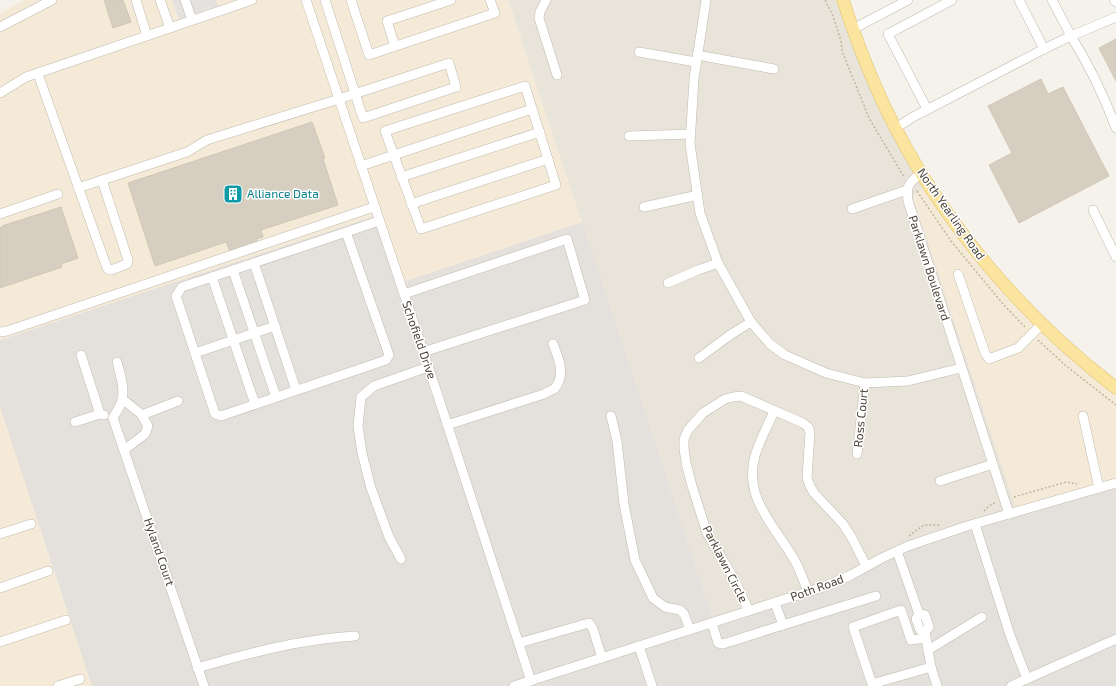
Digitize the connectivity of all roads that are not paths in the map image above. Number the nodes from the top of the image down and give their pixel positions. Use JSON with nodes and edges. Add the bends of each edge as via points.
{"nodes":[{"id":1,"x":52,"y":0,"type":"edge"},
{"id":2,"x":136,"y":0,"type":"edge"},
{"id":3,"x":160,"y":0,"type":"edge"},
{"id":4,"x":185,"y":0,"type":"edge"},
{"id":5,"x":252,"y":0,"type":"edge"},
{"id":6,"x":325,"y":0,"type":"edge"},
{"id":7,"x":351,"y":0,"type":"edge"},
{"id":8,"x":451,"y":0,"type":"edge"},
{"id":9,"x":490,"y":0,"type":"edge"},
{"id":10,"x":546,"y":0,"type":"edge"},
{"id":11,"x":706,"y":0,"type":"edge"},
{"id":12,"x":843,"y":0,"type":"edge"},
{"id":13,"x":908,"y":0,"type":"edge"},
{"id":14,"x":952,"y":0,"type":"edge"},
{"id":15,"x":1019,"y":0,"type":"edge"},
{"id":16,"x":1052,"y":0,"type":"edge"},
{"id":17,"x":1114,"y":0,"type":"edge"},
{"id":18,"x":310,"y":1,"type":"edge"},
{"id":19,"x":1116,"y":2,"type":"edge"},
{"id":20,"x":229,"y":4,"type":"edge"},
{"id":21,"x":1116,"y":17,"type":"edge"},
{"id":22,"x":192,"y":20,"type":"junction"},
{"id":23,"x":0,"y":27,"type":"edge"},
{"id":24,"x":170,"y":28,"type":"junction"},
{"id":25,"x":853,"y":29,"type":"junction"},
{"id":26,"x":147,"y":36,"type":"junction"},
{"id":27,"x":1071,"y":36,"type":"junction"},
{"id":28,"x":395,"y":46,"type":"junction"},
{"id":29,"x":1044,"y":49,"type":"junction"},
{"id":30,"x":638,"y":52,"type":"dead end"},
{"id":31,"x":697,"y":59,"type":"junction"},
{"id":32,"x":774,"y":69,"type":"dead end"},
{"id":33,"x":38,"y":74,"type":"junction"},
{"id":34,"x":557,"y":75,"type":"dead end"},
{"id":35,"x":0,"y":93,"type":"edge"},
{"id":36,"x":356,"y":94,"type":"junction"},
{"id":37,"x":339,"y":99,"type":"junction"},
{"id":38,"x":532,"y":109,"type":"junction"},
{"id":39,"x":927,"y":109,"type":"junction"},
{"id":40,"x":896,"y":128,"type":"junction"},
{"id":41,"x":1116,"y":128,"type":"edge"},
{"id":42,"x":540,"y":132,"type":"junction"},
{"id":43,"x":691,"y":134,"type":"junction"},
{"id":44,"x":629,"y":136,"type":"dead end"},
{"id":45,"x":393,"y":155,"type":"junction"},
{"id":46,"x":548,"y":159,"type":"junction"},
{"id":47,"x":361,"y":166,"type":"junction"},
{"id":48,"x":922,"y":173,"type":"junction"},
{"id":49,"x":401,"y":177,"type":"junction"},
{"id":50,"x":102,"y":180,"type":"junction"},
{"id":51,"x":78,"y":188,"type":"junction"},
{"id":52,"x":907,"y":190,"type":"junction"},
{"id":53,"x":58,"y":194,"type":"dead end"},
{"id":54,"x":698,"y":195,"type":"junction"},
{"id":55,"x":411,"y":204,"type":"junction"},
{"id":56,"x":374,"y":207,"type":"junction"},
{"id":57,"x":644,"y":207,"type":"dead end"},
{"id":58,"x":852,"y":209,"type":"dead end"},
{"id":59,"x":1093,"y":210,"type":"dead end"},
{"id":60,"x":0,"y":214,"type":"edge"},
{"id":61,"x":379,"y":221,"type":"junction"},
{"id":62,"x":346,"y":232,"type":"junction"},
{"id":63,"x":1116,"y":257,"type":"edge"},
{"id":64,"x":254,"y":263,"type":"junction"},
{"id":65,"x":718,"y":263,"type":"junction"},
{"id":66,"x":233,"y":270,"type":"junction"},
{"id":67,"x":958,"y":274,"type":"dead end"},
{"id":68,"x":212,"y":277,"type":"junction"},
{"id":69,"x":668,"y":283,"type":"dead end"},
{"id":70,"x":404,"y":294,"type":"junction"},
{"id":71,"x":751,"y":322,"type":"junction"},
{"id":72,"x":1042,"y":324,"type":"junction"},
{"id":73,"x":275,"y":326,"type":"junction"},
{"id":74,"x":0,"y":332,"type":"edge"},
{"id":75,"x":254,"y":333,"type":"junction"},
{"id":76,"x":233,"y":340,"type":"junction"},
{"id":77,"x":553,"y":344,"type":"dead end"},
{"id":78,"x":423,"y":352,"type":"junction"},
{"id":79,"x":195,"y":353,"type":"junction"},
{"id":80,"x":81,"y":355,"type":"dead end"},
{"id":81,"x":699,"y":358,"type":"dead end"},
{"id":82,"x":117,"y":362,"type":"dead end"},
{"id":83,"x":428,"y":367,"type":"junction"},
{"id":84,"x":961,"y":368,"type":"junction"},
{"id":85,"x":864,"y":383,"type":"junction"},
{"id":86,"x":1116,"y":387,"type":"edge"},
{"id":87,"x":296,"y":390,"type":"junction"},
{"id":88,"x":276,"y":397,"type":"junction"},
{"id":89,"x":122,"y":399,"type":"junction"},
{"id":90,"x":178,"y":401,"type":"dead end"},
{"id":91,"x":255,"y":404,"type":"junction"},
{"id":92,"x":774,"y":411,"type":"junction"},
{"id":93,"x":100,"y":414,"type":"junction"},
{"id":94,"x":142,"y":415,"type":"junction"},
{"id":95,"x":612,"y":416,"type":"dead end"},
{"id":96,"x":1083,"y":416,"type":"dead end"},
{"id":97,"x":114,"y":418,"type":"junction"},
{"id":98,"x":75,"y":422,"type":"dead end"},
{"id":99,"x":447,"y":424,"type":"junction"},
{"id":100,"x":124,"y":450,"type":"junction"},
{"id":101,"x":857,"y":454,"type":"dead end"},
{"id":102,"x":993,"y":464,"type":"junction"},
{"id":103,"x":940,"y":482,"type":"dead end"},
{"id":104,"x":1116,"y":483,"type":"edge"},
{"id":105,"x":1099,"y":488,"type":"junction"},
{"id":106,"x":1009,"y":514,"type":"junction"},
{"id":107,"x":30,"y":524,"type":"dead end"},
{"id":108,"x":975,"y":524,"type":"junction"},
{"id":109,"x":0,"y":534,"type":"edge"},
{"id":110,"x":897,"y":551,"type":"junction"},
{"id":111,"x":401,"y":559,"type":"dead end"},
{"id":112,"x":866,"y":566,"type":"junction"},
{"id":113,"x":48,"y":571,"type":"dead end"},
{"id":114,"x":0,"y":588,"type":"edge"},
{"id":115,"x":808,"y":592,"type":"junction"},
{"id":116,"x":876,"y":596,"type":"dead end"},
{"id":117,"x":775,"y":603,"type":"junction"},
{"id":118,"x":749,"y":612,"type":"junction"},
{"id":119,"x":982,"y":618,"type":"dead end"},
{"id":120,"x":66,"y":620,"type":"dead end"},
{"id":121,"x":712,"y":623,"type":"junction"},
{"id":122,"x":783,"y":625,"type":"junction"},
{"id":123,"x":690,"y":630,"type":"junction"},
{"id":124,"x":926,"y":635,"type":"junction"},
{"id":125,"x":355,"y":636,"type":"dead end"},
{"id":126,"x":1116,"y":639,"type":"edge"},
{"id":127,"x":0,"y":642,"type":"edge"},
{"id":128,"x":518,"y":643,"type":"junction"},
{"id":129,"x":639,"y":646,"type":"junction"},
{"id":130,"x":928,"y":650,"type":"junction"},
{"id":131,"x":602,"y":658,"type":"junction"},
{"id":132,"x":931,"y":667,"type":"junction"},
{"id":133,"x":197,"y":668,"type":"junction"},
{"id":134,"x":80,"y":679,"type":"dead end"},
{"id":135,"x":1027,"y":679,"type":"junction"},
{"id":136,"x":531,"y":681,"type":"junction"},
{"id":137,"x":58,"y":686,"type":"edge"},
{"id":138,"x":204,"y":686,"type":"edge"},
{"id":139,"x":514,"y":686,"type":"edge"},
{"id":140,"x":652,"y":686,"type":"edge"},
{"id":141,"x":937,"y":686,"type":"edge"},
{"id":142,"x":1010,"y":686,"type":"edge"}],
"edges":[{"from":1,"to":23,"type":"street"},
{"from":2,"to":26,"type":"street"},
{"from":3,"to":24,"type":"street"},
{"from":4,"to":22,"type":"street"},
{"from":5,"to":20,"type":"street"},
{"from":6,"to":36,"type":"street"},
{"from":7,"to":28,"type":"street","via":[[369,55]]},
{"from":8,"to":28,"type":"street","via":[[387,21]]},
{"from":9,"to":28,"type":"street","via":[[495,13]]},
{"from":10,"to":34,"type":"street","via":[[539,18]]},
{"from":11,"to":31,"type":"street"},
{"from":12,"to":25,"type":"main road","name":"North Yearling Road"},
{"from":13,"to":25,"type":"street"},
{"from":14,"to":39,"type":"street","via":[[888,34]]},
{"from":15,"to":29,"type":"street"},
{"from":16,"to":27,"type":"street"},
{"from":17,"to":19,"type":"street"},
{"from":18,"to":37,"type":"street","name":"Schofield Drive"},
{"from":20,"to":22,"type":"street"},
{"from":21,"to":27,"type":"street"},
{"from":22,"to":24,"type":"street"},
{"from":24,"to":26,"type":"street"},
{"from":25,"to":40,"type":"main road","name":"North Yearling Road"},
{"from":26,"to":33,"type":"street"},
{"from":27,"to":29,"type":"street"},
{"from":27,"to":41,"type":"street","via":[[1106,102]]},
{"from":29,"to":39,"type":"street"},
{"from":30,"to":31,"type":"street"},
{"from":31,"to":32,"type":"street"},
{"from":31,"to":43,"type":"street"},
{"from":33,"to":35,"type":"street"},
{"from":33,"to":51,"type":"street"},
{"from":36,"to":36,"type":"street","via":[[448,63],[456,87],[363,118]]},
{"from":36,"to":37,"type":"street"},
{"from":37,"to":47,"type":"street","name":"Schofield Drive"},
{"from":37,"to":50,"type":"street","via":[[207,140],[187,152]]},
{"from":38,"to":42,"type":"street"},
{"from":38,"to":45,"type":"street"},
{"from":38,"to":45,"type":"street","via":[[525,86],[385,131]]},
{"from":39,"to":40,"type":"street"},
{"from":40,"to":48,"type":"main road","name":"North Yearling Road"},
{"from":42,"to":46,"type":"street"},
{"from":42,"to":49,"type":"street"},
{"from":43,"to":44,"type":"street"},
{"from":43,"to":54,"type":"street","via":[[690,144]]},
{"from":45,"to":47,"type":"street"},
{"from":45,"to":49,"type":"street"},
{"from":46,"to":55,"type":"street"},
{"from":46,"to":55,"type":"street","via":[[556,185],[549,188],[421,230]]},
{"from":47,"to":56,"type":"street","name":"Schofield Drive"},
{"from":48,"to":52,"type":"street","via":[[913,180]]},
{"from":48,"to":72,"type":"main road","name":"North Yearling Road","via":[[972,246]]},
{"from":49,"to":55,"type":"street"},
{"from":50,"to":51,"type":"street"},
{"from":50,"to":51,"type":"street","via":[[129,262],[111,270],[107,268]]},
{"from":52,"to":58,"type":"street"},
{"from":52,"to":84,"type":"street","name":"Parklawn Boulevard","via":[[908,201]]},
{"from":53,"to":60,"type":"street"},
{"from":54,"to":57,"type":"street"},
{"from":54,"to":65,"type":"street","via":[[700,214]]},
{"from":56,"to":61,"type":"street","name":"Schofield Drive"},
{"from":56,"to":74,"type":"street"},
{"from":59,"to":63,"type":"street"},
{"from":61,"to":62,"type":"street"},
{"from":61,"to":70,"type":"street","name":"Schofield Drive"},
{"from":62,"to":64,"type":"street"},
{"from":62,"to":87,"type":"street","via":[[389,355],[386,360]]},
{"from":64,"to":66,"type":"street"},
{"from":64,"to":73,"type":"street"},
{"from":65,"to":69,"type":"street"},
{"from":65,"to":71,"type":"street"},
{"from":66,"to":68,"type":"street"},
{"from":66,"to":75,"type":"street"},
{"from":67,"to":72,"type":"street","via":[[985,353],[989,358],[1018,348]]},
{"from":68,"to":76,"type":"street"},
{"from":68,"to":79,"type":"street","via":[[182,288],[176,296]]},
{"from":70,"to":78,"type":"street","name":"Schofield Drive"},
{"from":70,"to":78,"type":"street","via":[[567,239],[584,300]]},
{"from":71,"to":81,"type":"street"},
{"from":71,"to":85,"type":"street","via":[[770,344],[784,355],[826,373]]},
{"from":72,"to":86,"type":"main road","name":"North Yearling Road","via":[[1077,357]]},
{"from":73,"to":75,"type":"street"},
{"from":73,"to":87,"type":"street"},
{"from":75,"to":76,"type":"street"},
{"from":75,"to":88,"type":"street"},
{"from":76,"to":79,"type":"street"},
{"from":76,"to":91,"type":"street"},
{"from":77,"to":99,"type":"street","via":[[560,361],[561,375],[555,388],[544,394]]},
{"from":78,"to":83,"type":"street","name":"Schofield Drive"},
{"from":79,"to":91,"type":"street","via":[[215,414],[221,416]]},
{"from":80,"to":93,"type":"street"},
{"from":82,"to":89,"type":"street"},
{"from":83,"to":99,"type":"street","name":"Schofield Drive"},
{"from":83,"to":111,"type":"street","via":[[374,386],[361,397],[358,426],[362,453],[371,488],[389,537]]},
{"from":84,"to":85,"type":"street","via":[[908,381]]},
{"from":84,"to":102,"type":"street","name":"Parklawn Boulevard"},
{"from":85,"to":101,"type":"street","name":"Ross Court"},
{"from":87,"to":88,"type":"street"},
{"from":88,"to":91,"type":"street"},
{"from":89,"to":94,"type":"street"},
{"from":89,"to":97,"type":"street"},
{"from":90,"to":94,"type":"street"},
{"from":92,"to":112,"type":"street","name":"Parklawn Circle","via":[[808,427],[810,432],[807,478],[810,486],[843,524]]},
{"from":92,"to":115,"type":"street","via":[[755,456],[753,483],[759,504],[794,560]]},
{"from":92,"to":118,"type":"street","name":"Parklawn Circle","via":[[741,396],[725,399],[703,413],[688,430],[684,439],[686,463],[707,533],[734,579]]},
{"from":93,"to":97,"type":"street"},
{"from":93,"to":98,"type":"street"},
{"from":94,"to":100,"type":"street","via":[[148,429]]},
{"from":95,"to":123,"type":"street","via":[[618,440],[624,504],[635,560],[653,598],[665,607],[680,610]]},
{"from":96,"to":105,"type":"street"},
{"from":97,"to":100,"type":"street","name":"Hyland Court"},
{"from":99,"to":128,"type":"street","name":"Schofield Drive"},
{"from":100,"to":133,"type":"street","name":"Hyland Court"},
{"from":102,"to":103,"type":"street"},
{"from":102,"to":106,"type":"street","name":"Parklawn Boulevard"},
{"from":104,"to":105,"type":"street","name":"Poth Road"},
{"from":105,"to":106,"type":"street","name":"Poth Road"},
{"from":106,"to":108,"type":"street","name":"Poth Road"},
{"from":107,"to":109,"type":"street"},
{"from":108,"to":110,"type":"street","name":"Poth Road"},
{"from":108,"to":135,"type":"street","via":[[1010,635]]},
{"from":110,"to":112,"type":"street","name":"Poth Road"},
{"from":110,"to":124,"type":"street","via":[[919,614],[916,619],[918,625]]},
{"from":112,"to":115,"type":"street","name":"Poth Road","via":[[839,581]]},
{"from":113,"to":114,"type":"street"},
{"from":115,"to":117,"type":"street","name":"Poth Road"},
{"from":116,"to":122,"type":"street"},
{"from":117,"to":118,"type":"street","name":"Poth Road"},
{"from":117,"to":122,"type":"street"},
{"from":118,"to":121,"type":"street","name":"Poth Road"},
{"from":119,"to":130,"type":"street"},
{"from":120,"to":127,"type":"street"},
{"from":121,"to":122,"type":"street","via":[[718,643],[723,644]]},
{"from":121,"to":123,"type":"street","name":"Poth Road"},
{"from":123,"to":129,"type":"street","name":"Poth Road"},
{"from":124,"to":130,"type":"street"},
{"from":124,"to":132,"type":"street","via":[[911,640],[901,610],[853,626],[872,684]]},
{"from":125,"to":133,"type":"street","via":[[329,637],[256,651]]},
{"from":126,"to":135,"type":"street"},
{"from":128,"to":131,"type":"street","via":[[588,624],[593,629]]},
{"from":128,"to":136,"type":"street","name":"Schofield Drive"},
{"from":129,"to":131,"type":"street","name":"Poth Road"},
{"from":129,"to":140,"type":"street"},
{"from":130,"to":132,"type":"street"},
{"from":131,"to":136,"type":"street","name":"Poth Road"},
{"from":132,"to":141,"type":"street"},
{"from":133,"to":138,"type":"street","name":"Hyland Court"},
{"from":134,"to":137,"type":"street"},
{"from":135,"to":142,"type":"street"},
{"from":136,"to":139,"type":"street","name":"Poth Road"}]}
